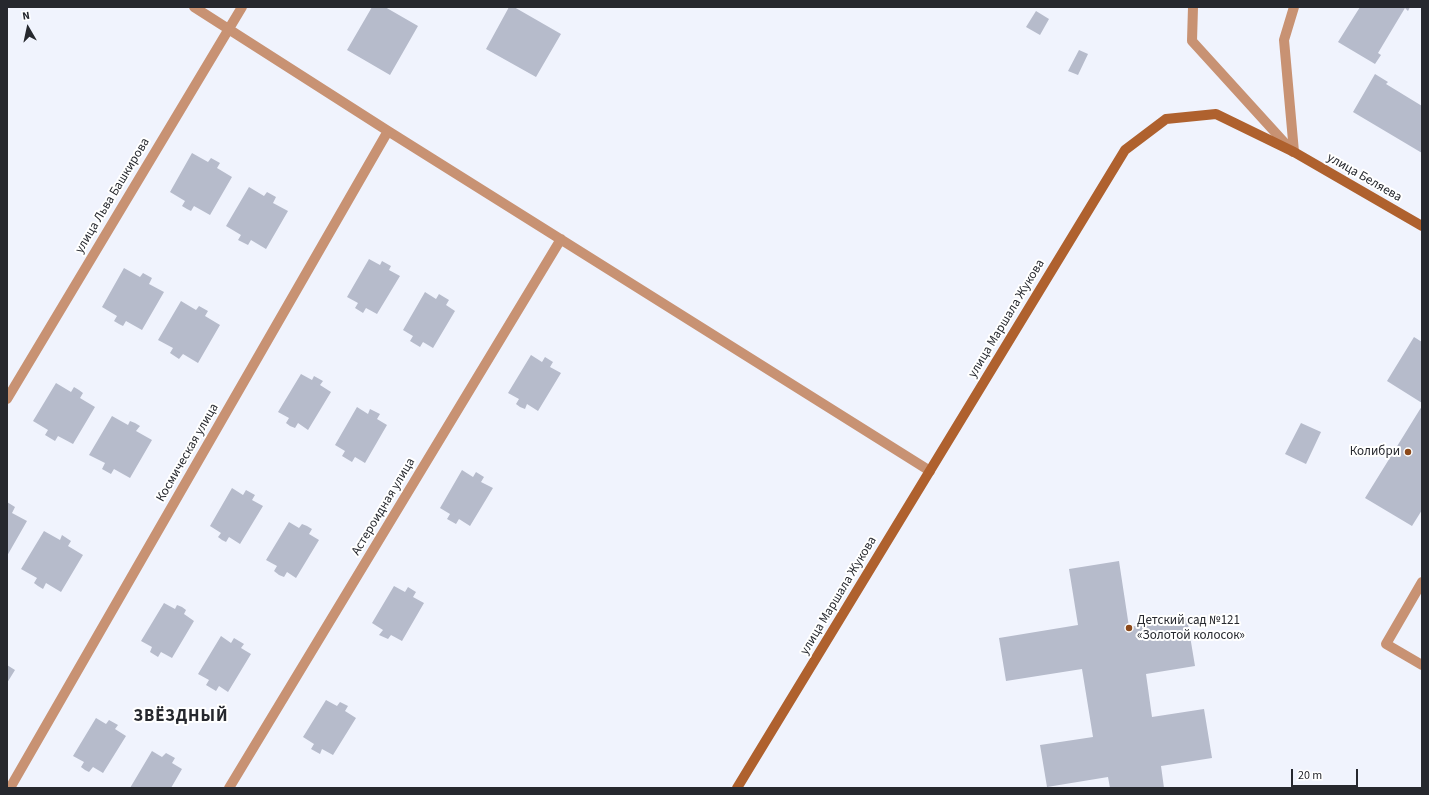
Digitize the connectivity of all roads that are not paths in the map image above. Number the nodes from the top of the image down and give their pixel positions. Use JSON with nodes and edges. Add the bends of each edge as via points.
{"nodes":[{"id":1,"x":194,"y":7,"type":"edge"},
{"id":2,"x":242,"y":7,"type":"edge"},
{"id":3,"x":1193,"y":7,"type":"edge"},
{"id":4,"x":1294,"y":7,"type":"edge"},
{"id":5,"x":228,"y":29,"type":"junction"},
{"id":6,"x":388,"y":131,"type":"junction"},
{"id":7,"x":1294,"y":152,"type":"junction"},
{"id":8,"x":1422,"y":226,"type":"edge"},
{"id":9,"x":561,"y":239,"type":"junction"},
{"id":10,"x":7,"y":399,"type":"edge"},
{"id":11,"x":930,"y":471,"type":"junction"},
{"id":12,"x":1422,"y":582,"type":"edge"},
{"id":13,"x":1422,"y":665,"type":"edge"},
{"id":14,"x":10,"y":788,"type":"edge"},
{"id":15,"x":229,"y":788,"type":"edge"},
{"id":16,"x":737,"y":788,"type":"edge"}],
"edges":[{"from":1,"to":5,"type":"street"},
{"from":2,"to":5,"type":"street","name":"улица Льва Башкирова"},
{"from":3,"to":7,"type":"street","via":[[1192,40]]},
{"from":4,"to":7,"type":"street","via":[[1284,40]]},
{"from":5,"to":6,"type":"street"},
{"from":5,"to":10,"type":"street","name":"улица Льва Башкирова"},
{"from":6,"to":9,"type":"street"},
{"from":6,"to":14,"type":"street","name":"Космическая улица"},
{"from":7,"to":8,"type":"street","name":"улица Беляева"},
{"from":7,"to":11,"type":"street","name":"улица Маршала Жукова","via":[[1216,114],[1166,119],[1125,150]]},
{"from":9,"to":11,"type":"street"},
{"from":9,"to":15,"type":"street","name":"Астероидная улица"},
{"from":11,"to":16,"type":"street","name":"улица Маршала Жукова"},
{"from":12,"to":13,"type":"street","via":[[1386,644]]}]}
